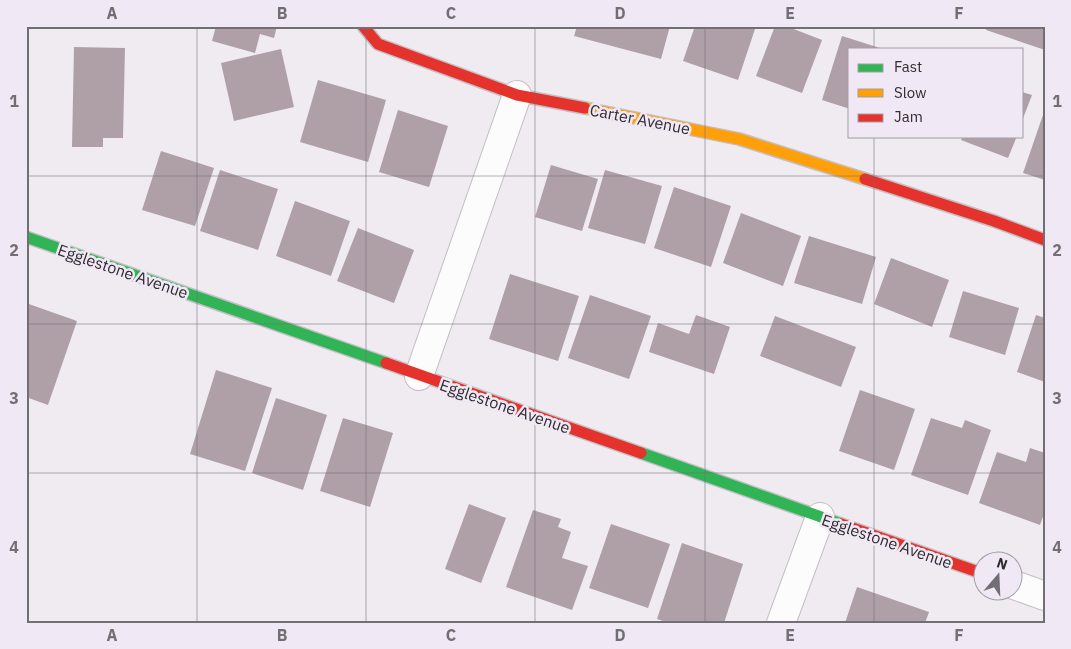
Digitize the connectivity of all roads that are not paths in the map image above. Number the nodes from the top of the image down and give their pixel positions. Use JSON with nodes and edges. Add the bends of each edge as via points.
{"nodes":[{"id":1,"x":363,"y":26,"type":"edge"},
{"id":2,"x":517,"y":95,"type":"junction"},
{"id":3,"x":26,"y":238,"type":"edge"},
{"id":4,"x":1045,"y":240,"type":"edge"},
{"id":5,"x":419,"y":376,"type":"junction"},
{"id":6,"x":820,"y":517,"type":"junction"},
{"id":7,"x":974,"y":571,"type":"edge"},
{"id":8,"x":1024,"y":589,"type":"edge"},
{"id":9,"x":1045,"y":596,"type":"edge"},
{"id":10,"x":781,"y":623,"type":"edge"}],
"edges":[{"from":1,"to":2,"type":"street","name":"Carter Avenue","via":[[378,44]]},
{"from":2,"to":4,"type":"street","name":"Carter Avenue","via":[[739,139]]},
{"from":2,"to":5,"type":"street"},
{"from":3,"to":5,"type":"street","name":"Egglestone Avenue"},
{"from":5,"to":6,"type":"street","name":"Egglestone Avenue"},
{"from":6,"to":7,"type":"street","name":"Egglestone Avenue"},
{"from":6,"to":10,"type":"street"},
{"from":8,"to":9,"type":"street"}]}
